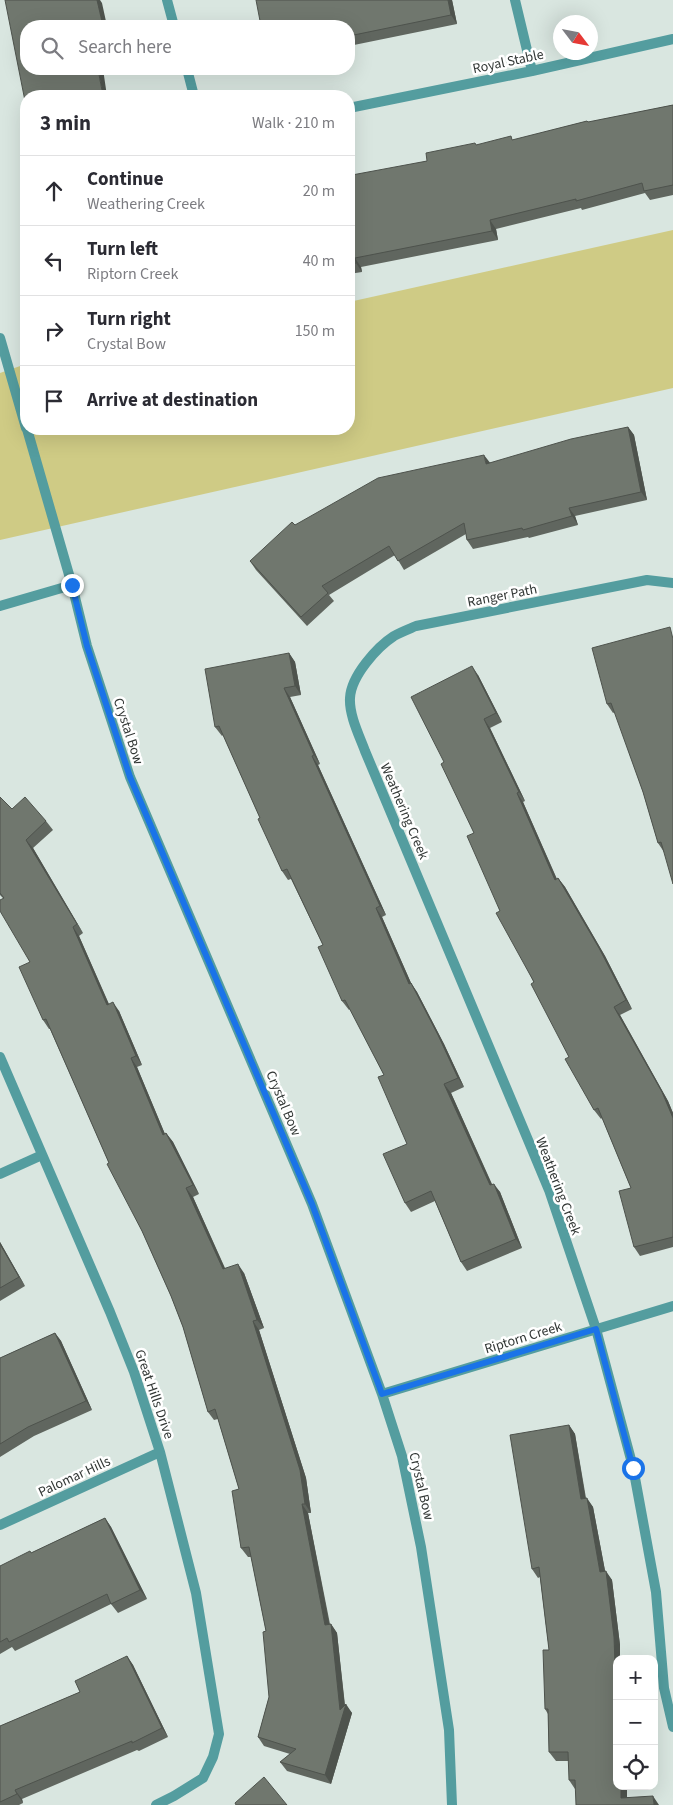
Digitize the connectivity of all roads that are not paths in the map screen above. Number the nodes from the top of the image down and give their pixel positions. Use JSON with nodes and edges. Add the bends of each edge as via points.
{"nodes":[{"id":1,"x":167,"y":0,"type":"edge"},
{"id":2,"x":515,"y":0,"type":"edge"},
{"id":3,"x":172,"y":20,"type":"edge"},
{"id":4,"x":673,"y":39,"type":"edge"},
{"id":5,"x":532,"y":71,"type":"junction"},
{"id":6,"x":188,"y":75,"type":"edge"},
{"id":7,"x":192,"y":90,"type":"edge"},
{"id":8,"x":355,"y":107,"type":"edge"},
{"id":9,"x":0,"y":338,"type":"edge"},
{"id":10,"x":20,"y":407,"type":"edge"},
{"id":11,"x":28,"y":435,"type":"edge"},
{"id":12,"x":673,"y":583,"type":"edge"},
{"id":13,"x":72,"y":585,"type":"junction"},
{"id":14,"x":0,"y":606,"type":"edge"},
{"id":15,"x":357,"y":677,"type":"joint"},
{"id":16,"x":0,"y":1057,"type":"edge"},
{"id":17,"x":42,"y":1155,"type":"junction"},
{"id":18,"x":0,"y":1174,"type":"edge"},
{"id":19,"x":673,"y":1306,"type":"edge"},
{"id":20,"x":596,"y":1329,"type":"junction"},
{"id":21,"x":382,"y":1394,"type":"junction"},
{"id":22,"x":160,"y":1452,"type":"junction"},
{"id":23,"x":0,"y":1525,"type":"edge"},
{"id":24,"x":673,"y":1727,"type":"edge"},
{"id":25,"x":156,"y":1805,"type":"edge"},
{"id":26,"x":452,"y":1805,"type":"edge"}],
"edges":[{"from":1,"to":3,"type":"street"},
{"from":2,"to":5,"type":"street"},
{"from":4,"to":5,"type":"street","name":"Royal Stable"},
{"from":5,"to":8,"type":"street","name":"Royal Stable"},
{"from":6,"to":7,"type":"street"},
{"from":9,"to":10,"type":"street","name":"Crystal Bow"},
{"from":11,"to":13,"type":"street","name":"Crystal Bow"},
{"from":12,"to":15,"type":"street","name":"Ranger Path","via":[[647,580],[416,626],[394,636],[373,654]]},
{"from":13,"to":14,"type":"street"},
{"from":13,"to":21,"type":"street","name":"Crystal Bow","via":[[87,646],[130,777],[312,1204]]},
{"from":15,"to":20,"type":"street","name":"Weathering Creek","via":[[350,699],[365,751],[548,1190]]},
{"from":16,"to":17,"type":"street","name":"Great Hills Drive"},
{"from":17,"to":18,"type":"street"},
{"from":17,"to":22,"type":"street","name":"Great Hills Drive","via":[[134,1372]]},
{"from":19,"to":20,"type":"street","name":"Riptorn Creek"},
{"from":20,"to":21,"type":"street","name":"Riptorn Creek"},
{"from":20,"to":24,"type":"street","name":"Weathering Creek","via":[[633,1468],[656,1592],[664,1688]]},
{"from":21,"to":26,"type":"street","name":"Crystal Bow","via":[[402,1456],[421,1547],[449,1730]]},
{"from":22,"to":23,"type":"street","name":"Palomar Hills"},
{"from":22,"to":25,"type":"street","name":"Great Hills Drive","via":[[196,1593],[218,1734],[213,1758],[203,1778]]}]}
